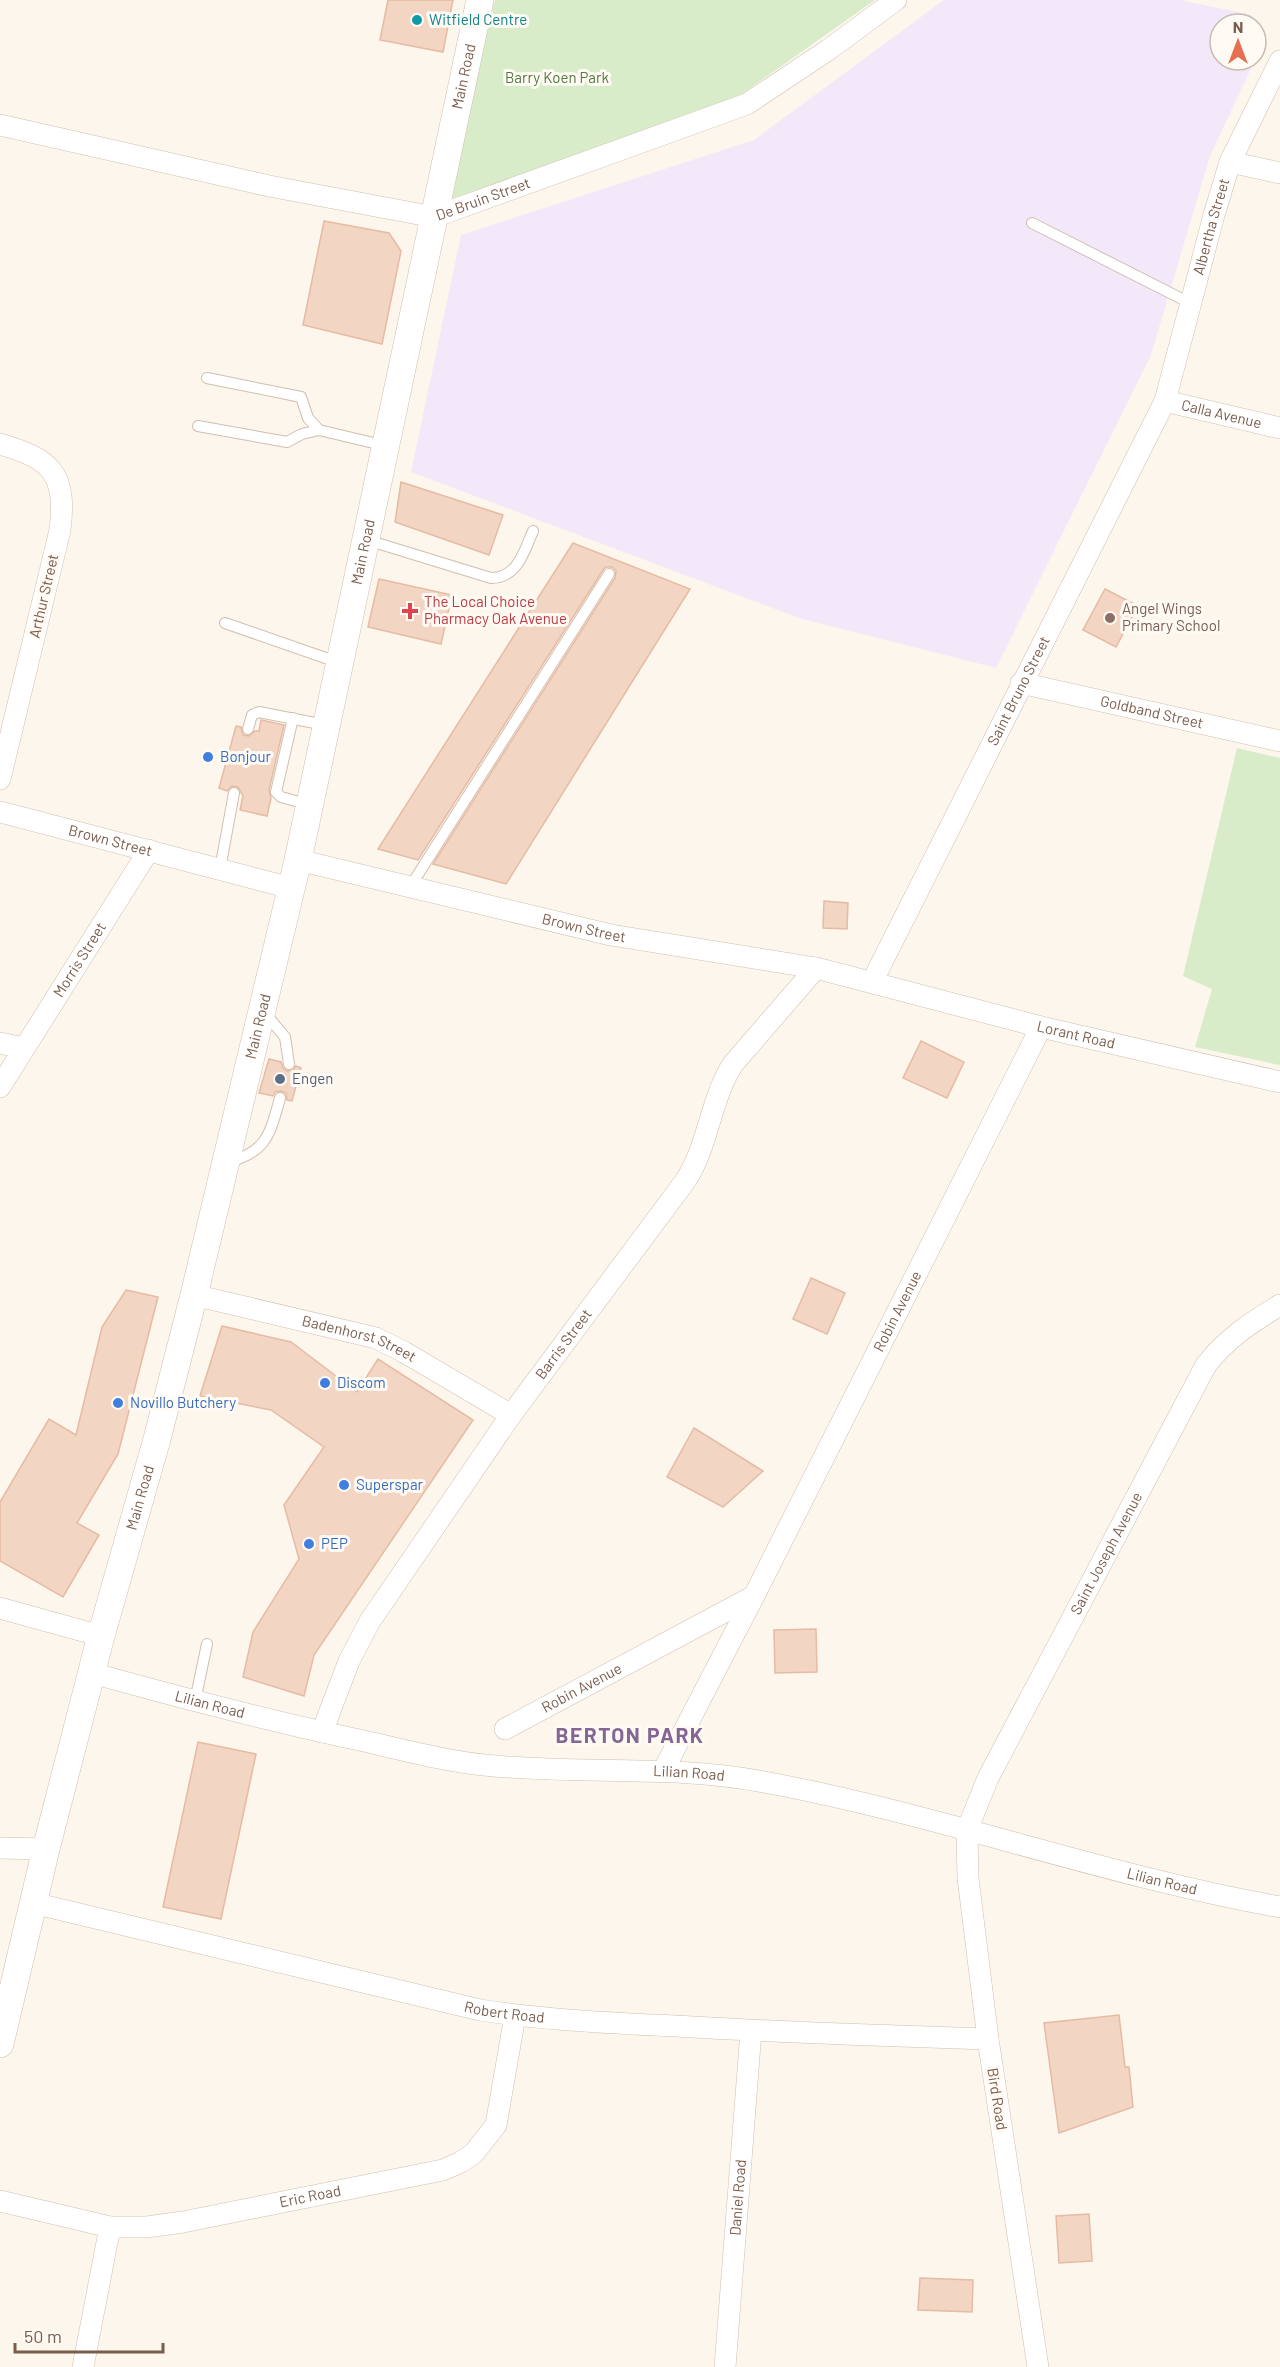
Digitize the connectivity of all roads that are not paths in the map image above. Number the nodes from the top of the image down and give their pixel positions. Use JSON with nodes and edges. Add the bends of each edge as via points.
{"nodes":[{"id":1,"x":480,"y":0,"type":"edge"},
{"id":2,"x":896,"y":0,"type":"edge"},
{"id":3,"x":1280,"y":61,"type":"edge"},
{"id":4,"x":0,"y":125,"type":"edge"},
{"id":5,"x":1230,"y":162,"type":"junction"},
{"id":6,"x":1280,"y":173,"type":"edge"},
{"id":7,"x":434,"y":217,"type":"junction"},
{"id":8,"x":1032,"y":223,"type":"dead end"},
{"id":9,"x":1190,"y":303,"type":"junction"},
{"id":10,"x":207,"y":378,"type":"dead end"},
{"id":11,"x":1165,"y":401,"type":"junction"},
{"id":12,"x":198,"y":426,"type":"dead end"},
{"id":13,"x":1280,"y":428,"type":"edge"},
{"id":14,"x":319,"y":430,"type":"junction"},
{"id":15,"x":0,"y":444,"type":"edge"},
{"id":16,"x":386,"y":446,"type":"junction"},
{"id":17,"x":533,"y":531,"type":"dead end"},
{"id":18,"x":366,"y":540,"type":"junction"},
{"id":19,"x":609,"y":574,"type":"dead end"},
{"id":20,"x":225,"y":622,"type":"dead end"},
{"id":21,"x":340,"y":663,"type":"junction"},
{"id":22,"x":1022,"y":683,"type":"junction"},
{"id":23,"x":293,"y":718,"type":"junction"},
{"id":24,"x":327,"y":726,"type":"junction"},
{"id":25,"x":248,"y":729,"type":"dead end"},
{"id":26,"x":1280,"y":741,"type":"edge"},
{"id":27,"x":0,"y":779,"type":"edge"},
{"id":28,"x":234,"y":793,"type":"dead end"},
{"id":29,"x":310,"y":805,"type":"junction"},
{"id":30,"x":0,"y":812,"type":"edge"},
{"id":31,"x":149,"y":850,"type":"junction"},
{"id":32,"x":298,"y":860,"type":"junction"},
{"id":33,"x":220,"y":869,"type":"junction"},
{"id":34,"x":410,"y":887,"type":"junction"},
{"id":35,"x":291,"y":888,"type":"junction"},
{"id":36,"x":816,"y":968,"type":"junction"},
{"id":37,"x":872,"y":982,"type":"junction"},
{"id":38,"x":262,"y":1009,"type":"junction"},
{"id":39,"x":1041,"y":1027,"type":"junction"},
{"id":40,"x":0,"y":1043,"type":"edge"},
{"id":41,"x":23,"y":1048,"type":"junction"},
{"id":42,"x":289,"y":1064,"type":"dead end"},
{"id":43,"x":1280,"y":1082,"type":"edge"},
{"id":44,"x":0,"y":1088,"type":"edge"},
{"id":45,"x":280,"y":1098,"type":"dead end"},
{"id":46,"x":225,"y":1163,"type":"junction"},
{"id":47,"x":194,"y":1295,"type":"junction"},
{"id":48,"x":1280,"y":1305,"type":"edge"},
{"id":49,"x":511,"y":1415,"type":"junction"},
{"id":50,"x":754,"y":1596,"type":"junction"},
{"id":51,"x":0,"y":1608,"type":"edge"},
{"id":52,"x":101,"y":1636,"type":"junction"},
{"id":53,"x":207,"y":1644,"type":"dead end"},
{"id":54,"x":92,"y":1673,"type":"junction"},
{"id":55,"x":195,"y":1701,"type":"junction"},
{"id":56,"x":505,"y":1730,"type":"dead end"},
{"id":57,"x":322,"y":1732,"type":"junction"},
{"id":58,"x":663,"y":1771,"type":"junction"},
{"id":59,"x":967,"y":1830,"type":"junction"},
{"id":60,"x":0,"y":1848,"type":"edge"},
{"id":61,"x":46,"y":1849,"type":"junction"},
{"id":62,"x":33,"y":1903,"type":"junction"},
{"id":63,"x":1280,"y":1907,"type":"edge"},
{"id":64,"x":515,"y":2016,"type":"junction"},
{"id":65,"x":751,"y":2031,"type":"junction"},
{"id":66,"x":988,"y":2039,"type":"junction"},
{"id":67,"x":0,"y":2044,"type":"edge"},
{"id":68,"x":0,"y":2201,"type":"edge"},
{"id":69,"x":110,"y":2227,"type":"junction"},
{"id":70,"x":83,"y":2367,"type":"edge"},
{"id":71,"x":725,"y":2367,"type":"edge"},
{"id":72,"x":1038,"y":2367,"type":"edge"}],
"edges":[{"from":1,"to":7,"type":"street","name":"Main Road"},
{"from":2,"to":7,"type":"street","name":"De Bruin Street","via":[[747,104]]},
{"from":3,"to":5,"type":"street","name":"Albertha Street"},
{"from":4,"to":7,"type":"street","name":"De Bruin Street","via":[[269,186]]},
{"from":5,"to":6,"type":"street"},
{"from":5,"to":9,"type":"street","name":"Albertha Street"},
{"from":7,"to":16,"type":"street","name":"Main Road"},
{"from":8,"to":9,"type":"lane"},
{"from":9,"to":11,"type":"street","name":"Albertha Street"},
{"from":10,"to":14,"type":"lane","via":[[301,396],[308,418]]},
{"from":11,"to":13,"type":"street","name":"Calla Avenue"},
{"from":11,"to":22,"type":"street","name":"Saint Bruno Street"},
{"from":12,"to":14,"type":"lane","via":[[287,442]]},
{"from":14,"to":16,"type":"lane"},
{"from":15,"to":27,"type":"street","name":"Arthur Street","via":[[26,452],[49,467],[60,484],[63,509]]},
{"from":16,"to":18,"type":"street","name":"Main Road"},
{"from":17,"to":18,"type":"lane","via":[[514,570],[500,578]]},
{"from":18,"to":21,"type":"street","name":"Main Road"},
{"from":19,"to":34,"type":"lane"},
{"from":20,"to":21,"type":"lane"},
{"from":21,"to":24,"type":"street","name":"Main Road"},
{"from":22,"to":26,"type":"street","name":"Goldband Street"},
{"from":22,"to":37,"type":"street","name":"Saint Bruno Street"},
{"from":23,"to":24,"type":"lane"},
{"from":23,"to":25,"type":"lane","via":[[256,712]]},
{"from":23,"to":29,"type":"lane","via":[[276,792]]},
{"from":24,"to":29,"type":"street","name":"Main Road"},
{"from":28,"to":33,"type":"lane"},
{"from":29,"to":32,"type":"street","name":"Main Road"},
{"from":30,"to":31,"type":"street","name":"Brown Street"},
{"from":31,"to":33,"type":"street","name":"Brown Street"},
{"from":31,"to":41,"type":"street","name":"Morris Street"},
{"from":32,"to":34,"type":"street","name":"Brown Street"},
{"from":32,"to":35,"type":"street","name":"Main Road"},
{"from":33,"to":35,"type":"street","name":"Brown Street"},
{"from":34,"to":36,"type":"street","name":"Brown Street","via":[[611,935]]},
{"from":35,"to":38,"type":"street","name":"Main Road"},
{"from":36,"to":37,"type":"street","name":"Brown Street"},
{"from":36,"to":49,"type":"street","name":"Barris Street","via":[[736,1058],[724,1077],[694,1167]]},
{"from":37,"to":39,"type":"street","name":"Lorant Road"},
{"from":38,"to":42,"type":"lane","via":[[285,1037]]},
{"from":38,"to":46,"type":"street","name":"Main Road"},
{"from":39,"to":43,"type":"street","name":"Lorant Road"},
{"from":39,"to":50,"type":"street","name":"Robin Avenue"},
{"from":40,"to":41,"type":"street"},
{"from":41,"to":44,"type":"street","name":"Morris Street"},
{"from":45,"to":46,"type":"lane","via":[[263,1144],[253,1154]]},
{"from":46,"to":47,"type":"street","name":"Main Road"},
{"from":47,"to":49,"type":"street","name":"Badenhorst Street","via":[[376,1338]]},
{"from":47,"to":52,"type":"street","name":"Main Road"},
{"from":48,"to":59,"type":"street","name":"Saint Joseph Avenue","via":[[1220,1346],[1206,1365],[988,1778]]},
{"from":49,"to":57,"type":"street","name":"Barris Street","via":[[370,1621],[349,1661]]},
{"from":50,"to":56,"type":"street","name":"Robin Avenue"},
{"from":50,"to":58,"type":"street","name":"Robin Avenue"},
{"from":51,"to":52,"type":"street"},
{"from":52,"to":54,"type":"street","name":"Main Road"},
{"from":53,"to":55,"type":"lane"},
{"from":54,"to":55,"type":"street","name":"Lilian Road"},
{"from":54,"to":61,"type":"street","name":"Main Road"},
{"from":55,"to":57,"type":"street","name":"Lilian Road"},
{"from":57,"to":58,"type":"street","name":"Lilian Road","via":[[483,1765]]},
{"from":58,"to":59,"type":"street","name":"Lilian Road","via":[[760,1781]]},
{"from":59,"to":63,"type":"street","name":"Lilian Road","via":[[1076,1860]]},
{"from":59,"to":66,"type":"street","name":"Bird Road","via":[[968,1878]]},
{"from":60,"to":61,"type":"street"},
{"from":61,"to":62,"type":"street","name":"Main Road"},
{"from":62,"to":64,"type":"street","name":"Robert Road"},
{"from":62,"to":67,"type":"street","name":"Main Road"},
{"from":64,"to":65,"type":"street","name":"Robert Road"},
{"from":64,"to":69,"type":"street","name":"Eric Road","via":[[496,2125],[474,2153],[461,2162],[443,2170],[183,2222]]},
{"from":65,"to":66,"type":"street","name":"Robert Road"},
{"from":65,"to":71,"type":"street","name":"Daniel Road"},
{"from":66,"to":72,"type":"street","name":"Bird Road"},
{"from":68,"to":69,"type":"street","name":"Eric Road"},
{"from":69,"to":70,"type":"street"}]}
